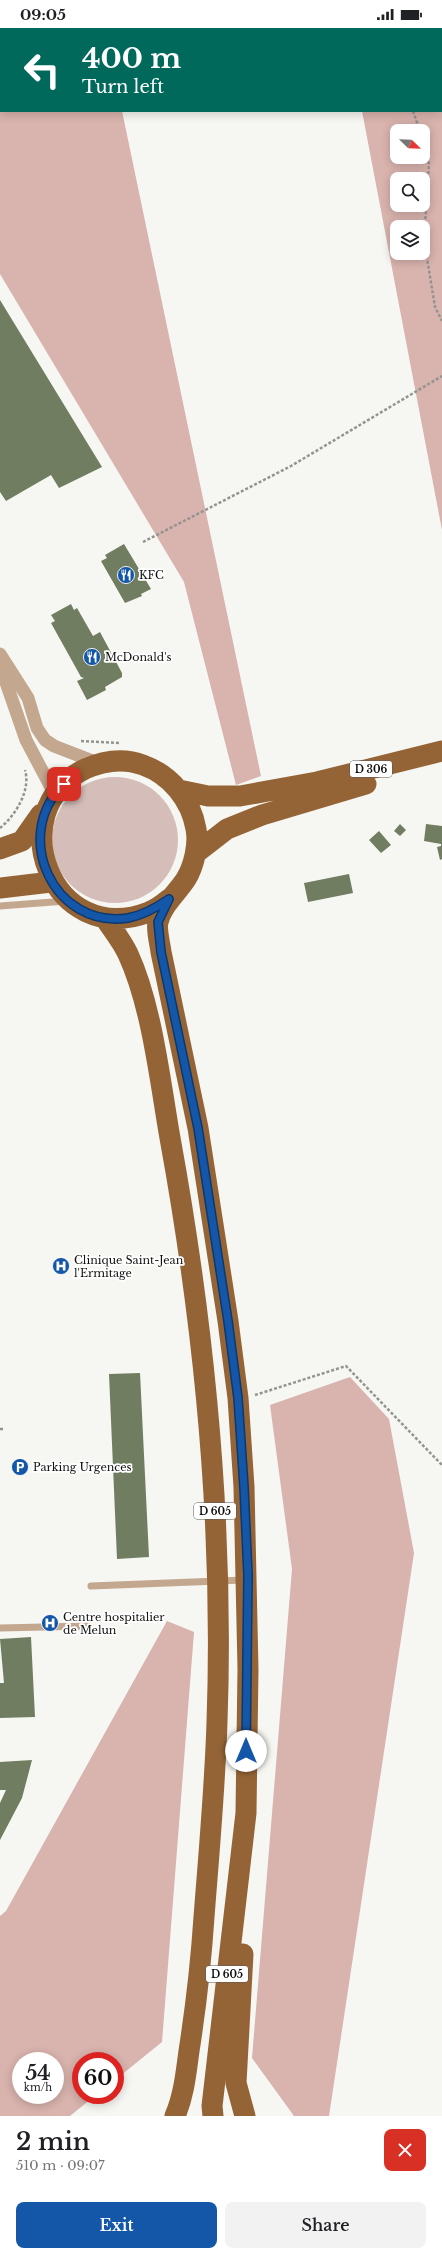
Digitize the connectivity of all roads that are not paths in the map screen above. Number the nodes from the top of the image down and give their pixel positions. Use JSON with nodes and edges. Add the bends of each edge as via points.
{"nodes":[{"id":1,"x":0,"y":654,"type":"edge"},
{"id":2,"x":0,"y":666,"type":"edge"},
{"id":3,"x":442,"y":751,"type":"edge"},
{"id":4,"x":98,"y":763,"type":"junction"},
{"id":5,"x":442,"y":765,"type":"edge"},
{"id":6,"x":179,"y":790,"type":"junction"},
{"id":7,"x":302,"y":794,"type":"junction"},
{"id":8,"x":50,"y":799,"type":"junction"},
{"id":9,"x":0,"y":849,"type":"edge"},
{"id":10,"x":196,"y":853,"type":"junction"},
{"id":11,"x":51,"y":882,"type":"junction"},
{"id":12,"x":0,"y":888,"type":"edge"},
{"id":13,"x":169,"y":899,"type":"junction"},
{"id":14,"x":68,"y":901,"type":"junction"},
{"id":15,"x":0,"y":906,"type":"edge"},
{"id":16,"x":105,"y":918,"type":"junction"},
{"id":17,"x":217,"y":1580,"type":"junction"},
{"id":18,"x":248,"y":1580,"type":"junction"},
{"id":19,"x":91,"y":1586,"type":"dead end"},
{"id":20,"x":88,"y":1626,"type":"dead end"},
{"id":21,"x":0,"y":1628,"type":"edge"},
{"id":22,"x":244,"y":1832,"type":"junction"},
{"id":23,"x":175,"y":2116,"type":"edge"},
{"id":24,"x":213,"y":2116,"type":"edge"},
{"id":25,"x":245,"y":2116,"type":"edge"}],
"edges":[{"from":1,"to":4,"type":"street","via":[[28,698],[37,728],[45,740]]},
{"from":2,"to":8,"type":"street"},
{"from":3,"to":7,"type":"main road","number":"D 306"},
{"from":4,"to":6,"type":"main road","via":[[120,760],[142,764],[163,774]]},
{"from":4,"to":8,"type":"main road","via":[[73,774]]},
{"from":5,"to":7,"type":"main road","number":"D 306"},
{"from":6,"to":7,"type":"main road","number":"D 306","via":[[208,796]]},
{"from":6,"to":10,"type":"main road","via":[[191,809]]},
{"from":7,"to":10,"type":"main road","number":"D 306","via":[[227,828]]},
{"from":8,"to":9,"type":"main road","via":[[22,841]]},
{"from":8,"to":11,"type":"main road","via":[[39,831],[41,858]]},
{"from":10,"to":13,"type":"main road","via":[[186,878]]},
{"from":11,"to":12,"type":"main road"},
{"from":11,"to":14,"type":"main road"},
{"from":13,"to":16,"type":"main road","via":[[150,912],[128,918]]},
{"from":13,"to":18,"type":"main road","number":"D 605","via":[[158,922],[161,952],[198,1128],[228,1321],[238,1398]]},
{"from":14,"to":15,"type":"lane"},
{"from":14,"to":16,"type":"main road","via":[[85,912]]},
{"from":16,"to":17,"type":"main road","number":"D 605","via":[[127,951],[148,1020],[181,1196],[208,1404]]},
{"from":17,"to":18,"type":"lane"},
{"from":17,"to":19,"type":"lane"},
{"from":17,"to":23,"type":"main road","number":"D 605","via":[[217,1728],[201,1955],[182,2099]]},
{"from":18,"to":22,"type":"main road","number":"D 605"},
{"from":20,"to":21,"type":"lane"},
{"from":22,"to":24,"type":"main road","number":"D 605","via":[[212,2106]]},
{"from":22,"to":25,"type":"main road","via":[[247,1856],[236,2083]]}]}
